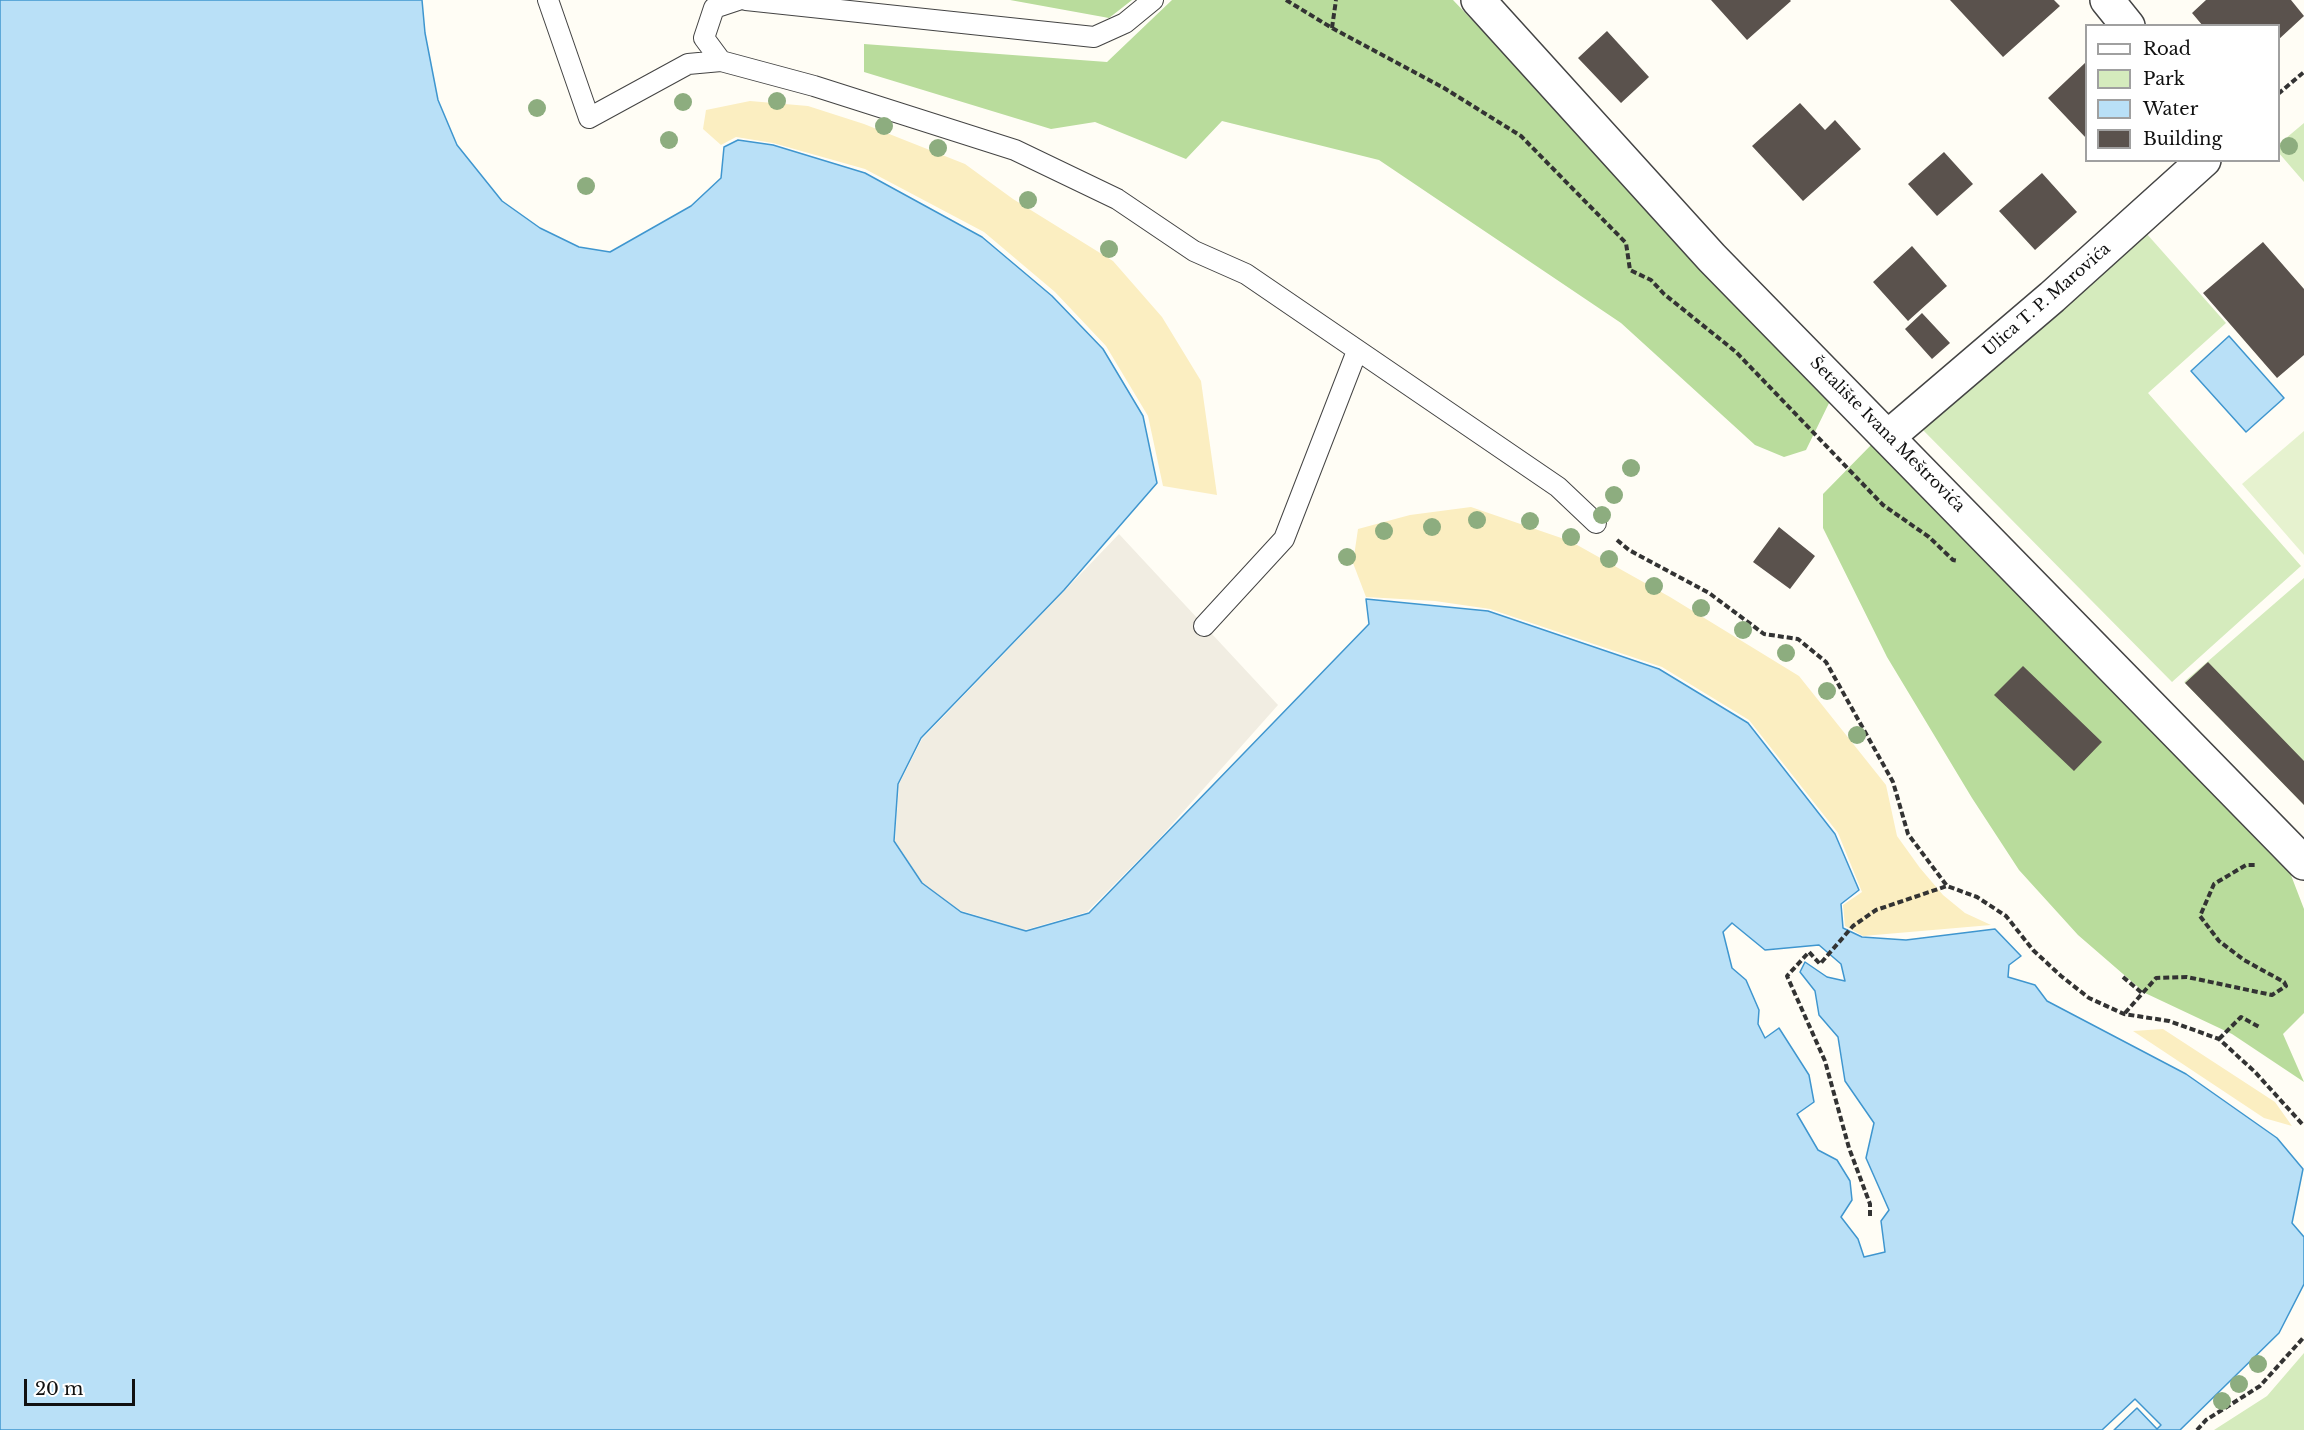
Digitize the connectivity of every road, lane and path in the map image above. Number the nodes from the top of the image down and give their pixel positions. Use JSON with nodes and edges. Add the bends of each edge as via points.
{"nodes":[{"id":1,"x":548,"y":0,"type":"edge"},
{"id":2,"x":738,"y":0,"type":"edge"},
{"id":3,"x":746,"y":0,"type":"edge"},
{"id":4,"x":1153,"y":0,"type":"edge"},
{"id":5,"x":1286,"y":0,"type":"edge"},
{"id":6,"x":1335,"y":0,"type":"edge"},
{"id":7,"x":1478,"y":0,"type":"edge"},
{"id":8,"x":2107,"y":0,"type":"edge"},
{"id":9,"x":2126,"y":24,"type":"edge"},
{"id":10,"x":1332,"y":28,"type":"junction"},
{"id":11,"x":721,"y":61,"type":"junction"},
{"id":12,"x":2304,"y":72,"type":"edge"},
{"id":13,"x":2280,"y":92,"type":"edge"},
{"id":14,"x":2202,"y":162,"type":"edge"},
{"id":15,"x":1357,"y":351,"type":"junction"},
{"id":16,"x":1888,"y":437,"type":"junction"},
{"id":17,"x":1596,"y":523,"type":"joint"},
{"id":18,"x":1962,"y":562,"type":"dead end"},
{"id":19,"x":1204,"y":626,"type":"dead end"},
{"id":20,"x":2304,"y":863,"type":"edge"},
{"id":21,"x":2262,"y":866,"type":"dead end"},
{"id":22,"x":1947,"y":886,"type":"junction"},
{"id":23,"x":2123,"y":977,"type":"dead end"},
{"id":24,"x":2142,"y":993,"type":"junction"},
{"id":25,"x":2124,"y":1014,"type":"junction"},
{"id":26,"x":2261,"y":1028,"type":"dead end"},
{"id":27,"x":2219,"y":1039,"type":"junction"},
{"id":28,"x":2304,"y":1126,"type":"edge"},
{"id":29,"x":1870,"y":1216,"type":"dead end"},
{"id":30,"x":2304,"y":1337,"type":"edge"},
{"id":31,"x":2197,"y":1430,"type":"edge"}],
"edges":[{"from":1,"to":11,"type":"lane","via":[[589,118],[688,64]]},
{"from":2,"to":11,"type":"lane","via":[[714,8],[704,38]]},
{"from":3,"to":4,"type":"lane","via":[[1094,37],[1125,23]]},
{"from":5,"to":10,"type":"path"},
{"from":6,"to":10,"type":"path"},
{"from":7,"to":16,"type":"street","name":"Šetalište Ivana Meštrovića","via":[[1712,258]]},
{"from":8,"to":9,"type":"street"},
{"from":10,"to":18,"type":"path","via":[[1390,57],[1521,136],[1626,243],[1630,270],[1651,280],[1736,352],[1883,505],[1929,537],[1953,560]]},
{"from":11,"to":15,"type":"lane","via":[[1015,150],[1117,199],[1194,251],[1246,274]]},
{"from":12,"to":13,"type":"path"},
{"from":14,"to":16,"type":"street","name":"Ulica T. P. Marovića"},
{"from":15,"to":17,"type":"lane","via":[[1558,487]]},
{"from":15,"to":19,"type":"lane","via":[[1284,539]]},
{"from":16,"to":20,"type":"street","name":"Šetalište Ivana Meštrovića"},
{"from":17,"to":22,"type":"path","via":[[1629,550],[1709,592],[1764,634],[1798,639],[1826,662],[1893,782],[1908,834]]},
{"from":21,"to":24,"type":"path","via":[[2246,865],[2214,884],[2200,916],[2219,941],[2286,986],[2272,995],[2187,977],[2156,978]]},
{"from":22,"to":25,"type":"path","via":[[1977,897],[2006,916],[2033,950],[2061,976],[2089,998]]},
{"from":22,"to":29,"type":"path","via":[[1876,910],[1853,926],[1820,964],[1809,952],[1787,976],[1829,1072],[1849,1148],[1870,1204]]},
{"from":23,"to":24,"type":"path"},
{"from":24,"to":25,"type":"path"},
{"from":25,"to":27,"type":"path","via":[[2169,1021]]},
{"from":26,"to":27,"type":"path","via":[[2241,1017]]},
{"from":27,"to":28,"type":"path"},
{"from":30,"to":31,"type":"path","via":[[2260,1386],[2206,1420]]}]}
